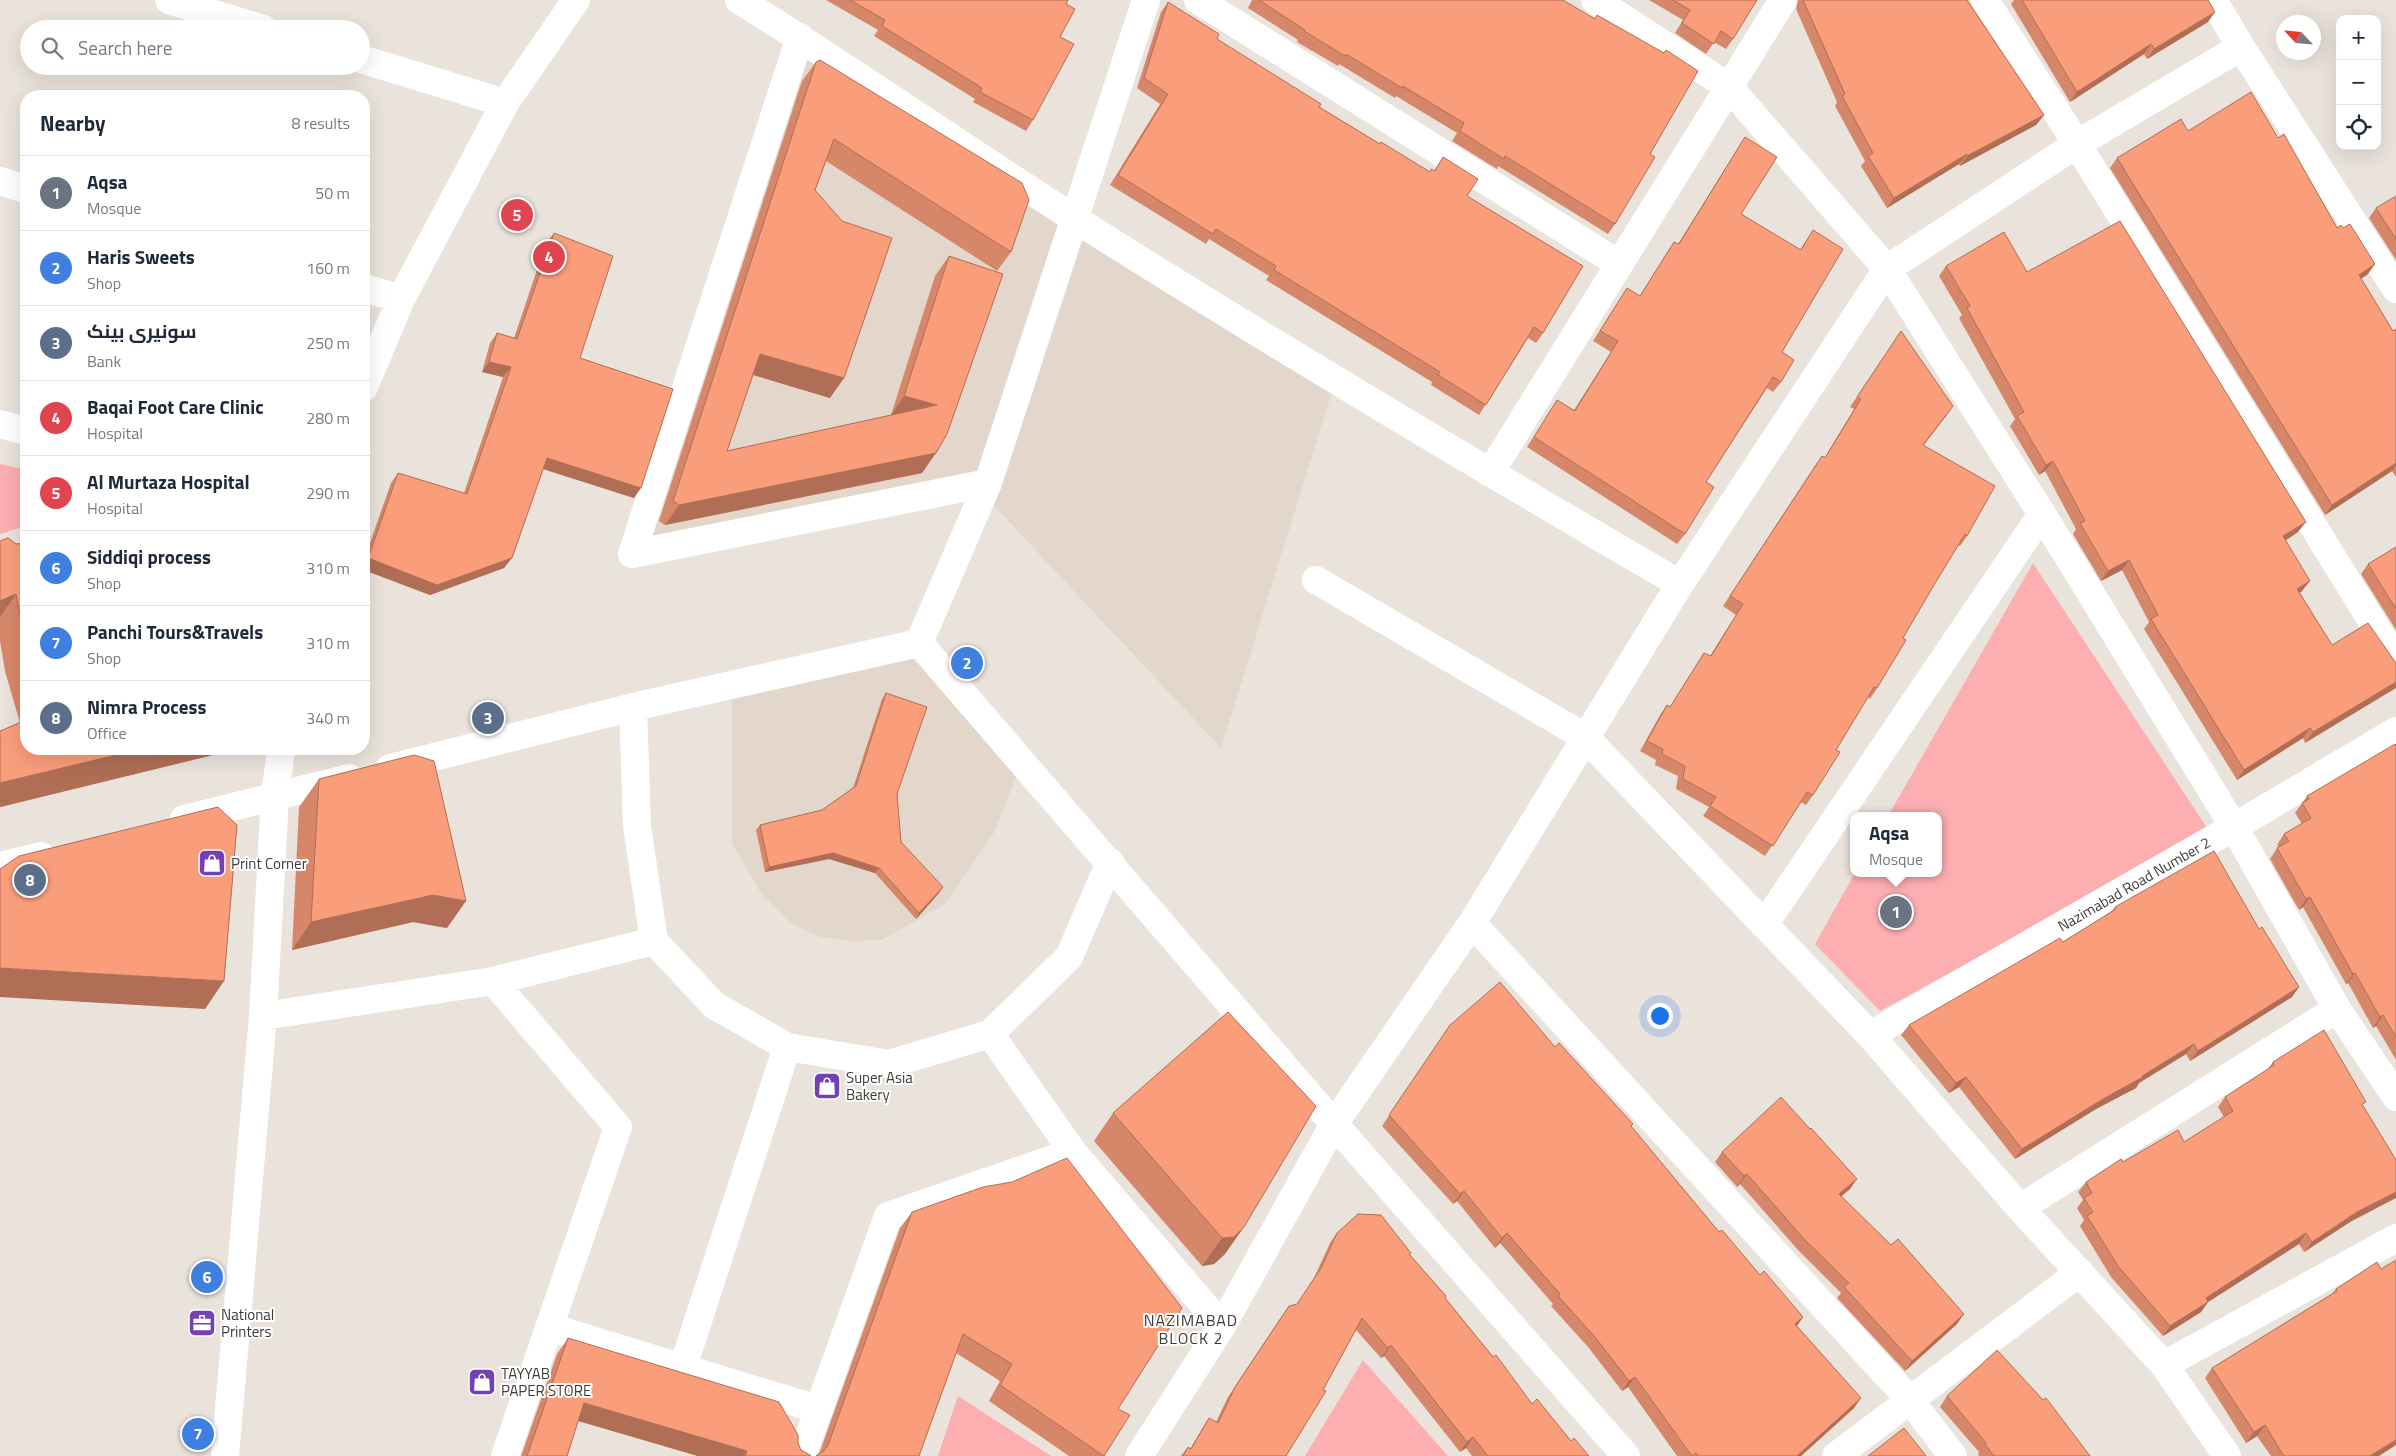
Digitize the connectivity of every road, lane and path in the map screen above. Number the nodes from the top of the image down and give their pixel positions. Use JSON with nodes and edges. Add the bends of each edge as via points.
{"nodes":[{"id":1,"x":169,"y":0,"type":"edge"},
{"id":2,"x":739,"y":0,"type":"edge"},
{"id":3,"x":1146,"y":0,"type":"edge"},
{"id":4,"x":1198,"y":0,"type":"edge"},
{"id":5,"x":1595,"y":0,"type":"edge"},
{"id":6,"x":1784,"y":0,"type":"edge"},
{"id":7,"x":1984,"y":0,"type":"edge"},
{"id":8,"x":2213,"y":0,"type":"edge"},
{"id":9,"x":571,"y":2,"type":"edge"},
{"id":10,"x":234,"y":20,"type":"edge"},
{"id":11,"x":800,"y":37,"type":"junction"},
{"id":12,"x":2241,"y":47,"type":"junction"},
{"id":13,"x":370,"y":62,"type":"edge"},
{"id":14,"x":1730,"y":87,"type":"junction"},
{"id":15,"x":505,"y":103,"type":"junction"},
{"id":16,"x":2077,"y":144,"type":"junction"},
{"id":17,"x":0,"y":181,"type":"edge"},
{"id":18,"x":20,"y":186,"type":"edge"},
{"id":19,"x":1074,"y":218,"type":"junction"},
{"id":20,"x":1619,"y":264,"type":"junction"},
{"id":21,"x":1887,"y":269,"type":"junction"},
{"id":22,"x":2396,"y":289,"type":"edge"},
{"id":23,"x":370,"y":290,"type":"edge"},
{"id":24,"x":401,"y":299,"type":"junction"},
{"id":25,"x":370,"y":373,"type":"edge"},
{"id":26,"x":0,"y":424,"type":"edge"},
{"id":27,"x":20,"y":429,"type":"edge"},
{"id":28,"x":1490,"y":473,"type":"junction"},
{"id":29,"x":988,"y":483,"type":"junction"},
{"id":30,"x":2042,"y":514,"type":"junction"},
{"id":31,"x":1316,"y":580,"type":"dead end"},
{"id":32,"x":1680,"y":584,"type":"junction"},
{"id":33,"x":919,"y":643,"type":"junction"},
{"id":34,"x":2396,"y":660,"type":"edge"},
{"id":35,"x":633,"y":708,"type":"junction"},
{"id":36,"x":2396,"y":730,"type":"edge"},
{"id":37,"x":1585,"y":737,"type":"junction"},
{"id":38,"x":280,"y":755,"type":"edge"},
{"id":39,"x":275,"y":796,"type":"junction"},
{"id":40,"x":162,"y":825,"type":"edge"},
{"id":41,"x":2234,"y":827,"type":"junction"},
{"id":42,"x":66,"y":849,"type":"edge"},
{"id":43,"x":1110,"y":862,"type":"junction"},
{"id":44,"x":0,"y":866,"type":"edge"},
{"id":45,"x":1472,"y":923,"type":"junction"},
{"id":46,"x":1764,"y":925,"type":"junction"},
{"id":47,"x":654,"y":941,"type":"junction"},
{"id":48,"x":493,"y":981,"type":"junction"},
{"id":49,"x":2338,"y":1009,"type":"junction"},
{"id":50,"x":263,"y":1016,"type":"junction"},
{"id":51,"x":990,"y":1034,"type":"junction"},
{"id":52,"x":1870,"y":1035,"type":"junction"},
{"id":53,"x":788,"y":1047,"type":"junction"},
{"id":54,"x":2396,"y":1095,"type":"edge"},
{"id":55,"x":1334,"y":1124,"type":"junction"},
{"id":56,"x":1073,"y":1152,"type":"junction"},
{"id":57,"x":2020,"y":1208,"type":"junction"},
{"id":58,"x":2396,"y":1238,"type":"edge"},
{"id":59,"x":2080,"y":1272,"type":"junction"},
{"id":60,"x":1222,"y":1326,"type":"junction"},
{"id":61,"x":549,"y":1327,"type":"junction"},
{"id":62,"x":2164,"y":1365,"type":"junction"},
{"id":63,"x":683,"y":1367,"type":"junction"},
{"id":64,"x":1910,"y":1400,"type":"junction"},
{"id":65,"x":817,"y":1409,"type":"junction"},
{"id":66,"x":225,"y":1456,"type":"edge"},
{"id":67,"x":505,"y":1456,"type":"edge"},
{"id":68,"x":802,"y":1456,"type":"edge"},
{"id":69,"x":1139,"y":1456,"type":"edge"},
{"id":70,"x":1626,"y":1456,"type":"edge"},
{"id":71,"x":1836,"y":1456,"type":"edge"},
{"id":72,"x":1953,"y":1456,"type":"edge"},
{"id":73,"x":2227,"y":1456,"type":"edge"}],
"edges":[{"from":1,"to":10,"type":"street"},
{"from":2,"to":11,"type":"street"},
{"from":3,"to":19,"type":"street"},
{"from":4,"to":20,"type":"street"},
{"from":5,"to":14,"type":"street"},
{"from":6,"to":14,"type":"street"},
{"from":7,"to":16,"type":"street"},
{"from":8,"to":12,"type":"street"},
{"from":9,"to":15,"type":"street"},
{"from":11,"to":19,"type":"street"},
{"from":11,"to":29,"type":"street","via":[[632,554]]},
{"from":12,"to":16,"type":"street"},
{"from":12,"to":22,"type":"street"},
{"from":13,"to":15,"type":"street"},
{"from":14,"to":20,"type":"street"},
{"from":14,"to":21,"type":"street"},
{"from":15,"to":24,"type":"street"},
{"from":16,"to":21,"type":"street"},
{"from":16,"to":34,"type":"street"},
{"from":17,"to":18,"type":"street"},
{"from":19,"to":28,"type":"street"},
{"from":19,"to":29,"type":"street"},
{"from":20,"to":28,"type":"street"},
{"from":21,"to":30,"type":"street"},
{"from":21,"to":32,"type":"street"},
{"from":23,"to":24,"type":"street"},
{"from":24,"to":25,"type":"street"},
{"from":26,"to":27,"type":"street"},
{"from":28,"to":32,"type":"street"},
{"from":29,"to":33,"type":"street"},
{"from":30,"to":41,"type":"street"},
{"from":30,"to":46,"type":"street"},
{"from":31,"to":37,"type":"street"},
{"from":32,"to":37,"type":"street"},
{"from":33,"to":35,"type":"street"},
{"from":33,"to":43,"type":"street"},
{"from":35,"to":39,"type":"street"},
{"from":35,"to":47,"type":"street","via":[[638,826]]},
{"from":36,"to":41,"type":"street","name":"Nazimabad Road Number 2"},
{"from":37,"to":45,"type":"street"},
{"from":37,"to":46,"type":"street"},
{"from":38,"to":39,"type":"street"},
{"from":39,"to":40,"type":"street"},
{"from":39,"to":50,"type":"street"},
{"from":41,"to":49,"type":"street"},
{"from":41,"to":52,"type":"street","name":"Nazimabad Road Number 2"},
{"from":42,"to":44,"type":"street"},
{"from":43,"to":51,"type":"street","via":[[1070,957]]},
{"from":43,"to":55,"type":"street"},
{"from":45,"to":55,"type":"street"},
{"from":45,"to":64,"type":"street"},
{"from":46,"to":52,"type":"street"},
{"from":47,"to":48,"type":"street"},
{"from":47,"to":53,"type":"street","via":[[714,1005]]},
{"from":48,"to":50,"type":"street"},
{"from":48,"to":61,"type":"street","via":[[618,1127]]},
{"from":49,"to":54,"type":"street"},
{"from":49,"to":57,"type":"street"},
{"from":50,"to":66,"type":"street"},
{"from":51,"to":53,"type":"street","via":[[889,1064]]},
{"from":51,"to":56,"type":"street"},
{"from":52,"to":57,"type":"street"},
{"from":53,"to":63,"type":"street"},
{"from":55,"to":60,"type":"street"},
{"from":55,"to":70,"type":"street"},
{"from":56,"to":60,"type":"street"},
{"from":56,"to":65,"type":"street","via":[[888,1216]]},
{"from":57,"to":59,"type":"street"},
{"from":58,"to":62,"type":"street"},
{"from":59,"to":62,"type":"street"},
{"from":59,"to":64,"type":"street"},
{"from":60,"to":69,"type":"street"},
{"from":61,"to":63,"type":"street"},
{"from":61,"to":67,"type":"street"},
{"from":62,"to":73,"type":"street"},
{"from":63,"to":65,"type":"street"},
{"from":64,"to":71,"type":"street"},
{"from":64,"to":72,"type":"street"},
{"from":65,"to":68,"type":"street"}]}
